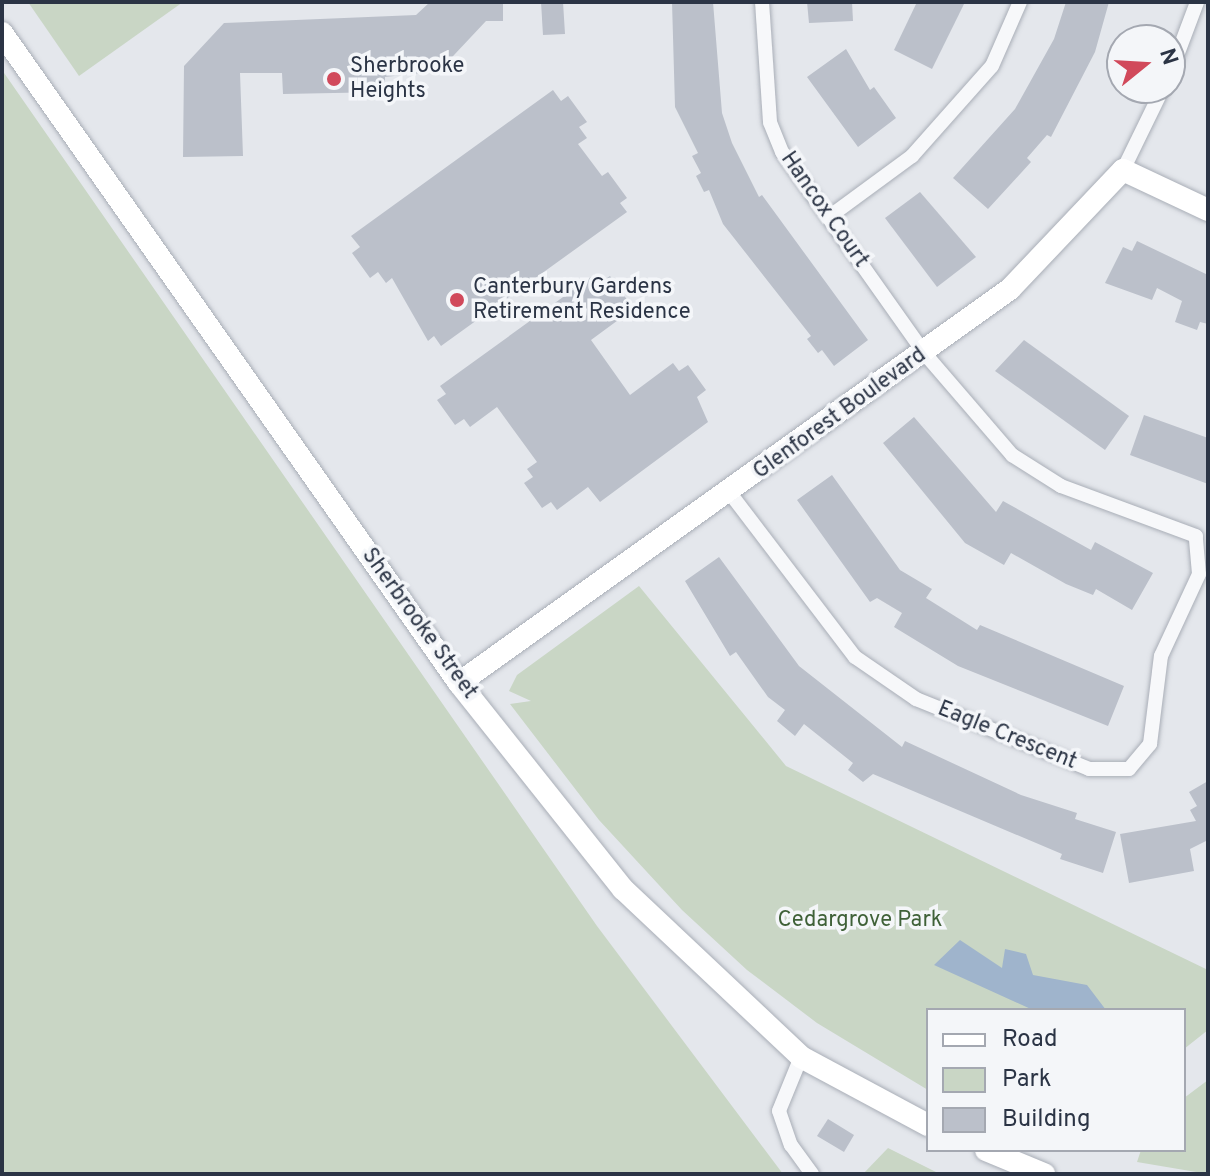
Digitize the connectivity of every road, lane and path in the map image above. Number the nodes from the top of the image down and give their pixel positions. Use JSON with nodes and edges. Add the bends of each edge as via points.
{"nodes":[{"id":1,"x":762,"y":2,"type":"edge"},
{"id":2,"x":1020,"y":2,"type":"edge"},
{"id":3,"x":1197,"y":2,"type":"edge"},
{"id":4,"x":1186,"y":31,"type":"edge"},
{"id":5,"x":2,"y":33,"type":"edge"},
{"id":6,"x":1155,"y":104,"type":"edge"},
{"id":7,"x":1123,"y":170,"type":"junction"},
{"id":8,"x":1208,"y":210,"type":"edge"},
{"id":9,"x":829,"y":217,"type":"junction"},
{"id":10,"x":925,"y":354,"type":"junction"},
{"id":11,"x":730,"y":493,"type":"junction"},
{"id":12,"x":459,"y":683,"type":"junction"},
{"id":13,"x":801,"y":1057,"type":"junction"},
{"id":14,"x":926,"y":1124,"type":"edge"},
{"id":15,"x":991,"y":1152,"type":"edge"},
{"id":16,"x":812,"y":1174,"type":"edge"},
{"id":17,"x":1044,"y":1174,"type":"edge"}],
"edges":[{"from":1,"to":9,"type":"street","name":"Hancox Court","via":[[770,122],[782,152]]},
{"from":2,"to":9,"type":"street","via":[[992,66],[922,145]]},
{"from":3,"to":4,"type":"street"},
{"from":5,"to":12,"type":"main road","name":"Sherbrooke Street"},
{"from":6,"to":7,"type":"street","name":"Glenforest Boulevard"},
{"from":7,"to":8,"type":"main road"},
{"from":7,"to":10,"type":"main road","name":"Glenforest Boulevard","via":[[1033,269]]},
{"from":9,"to":10,"type":"street","name":"Hancox Court"},
{"from":10,"to":11,"type":"main road","name":"Glenforest Boulevard"},
{"from":10,"to":11,"type":"street","name":"Eagle Crescent","via":[[1012,455],[1061,486],[1196,536],[1199,574],[1161,656],[1150,744],[1129,769],[1089,769],[986,728],[916,699],[855,657]]},
{"from":11,"to":12,"type":"main road","name":"Glenforest Boulevard"},
{"from":12,"to":13,"type":"main road","name":"Sherbrooke Street","via":[[623,889]]},
{"from":13,"to":14,"type":"main road","name":"Sherbrooke Street"},
{"from":13,"to":16,"type":"street","via":[[779,1111],[791,1145]]},
{"from":15,"to":17,"type":"main road"}]}
